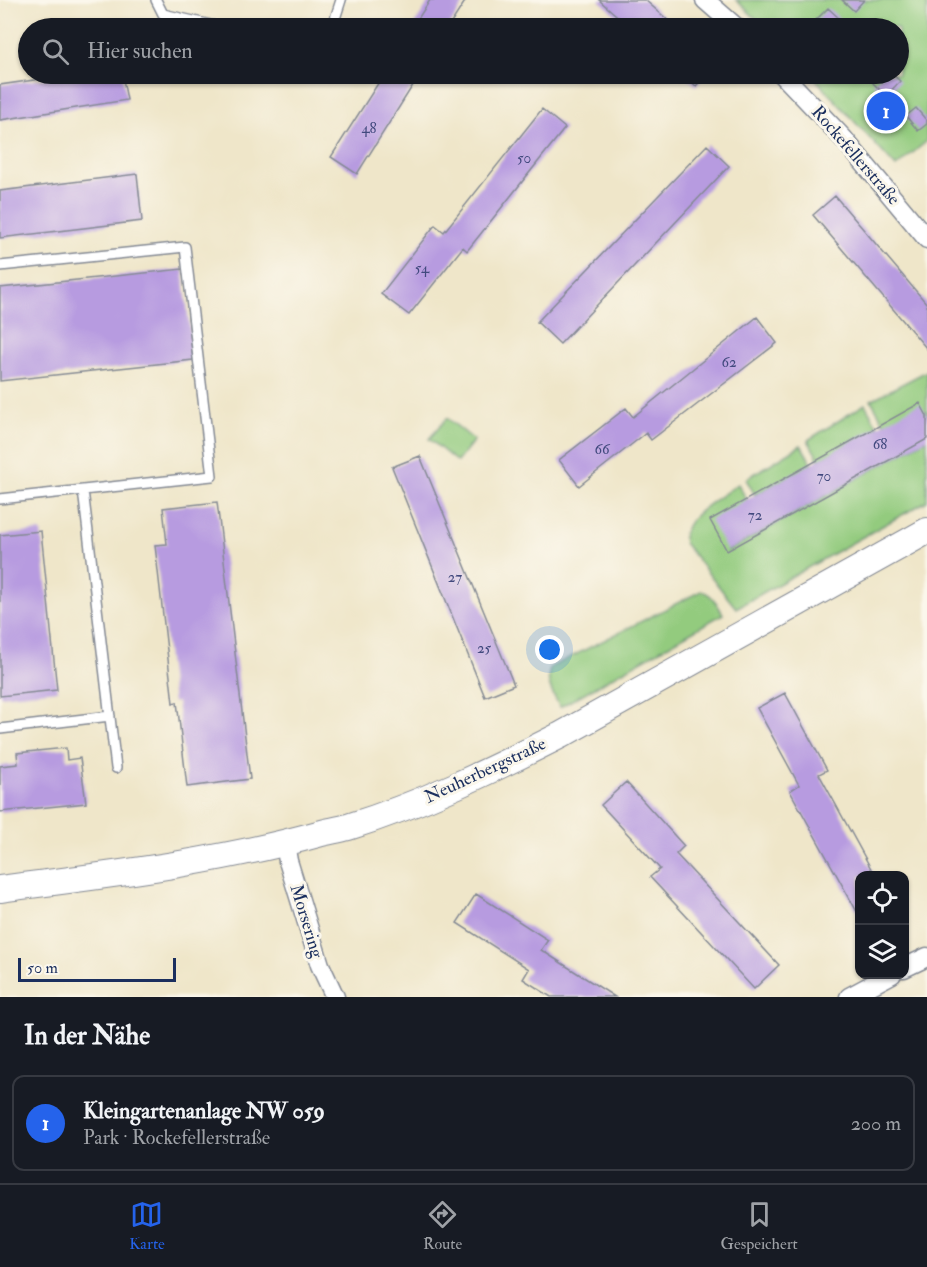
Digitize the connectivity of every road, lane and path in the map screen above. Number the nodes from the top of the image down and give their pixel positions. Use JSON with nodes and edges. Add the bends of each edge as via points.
{"nodes":[{"id":1,"x":156,"y":0,"type":"edge"},
{"id":2,"x":341,"y":0,"type":"edge"},
{"id":3,"x":705,"y":0,"type":"edge"},
{"id":4,"x":180,"y":18,"type":"edge"},
{"id":5,"x":335,"y":18,"type":"edge"},
{"id":6,"x":726,"y":18,"type":"edge"},
{"id":7,"x":792,"y":84,"type":"edge"},
{"id":8,"x":927,"y":239,"type":"edge"},
{"id":9,"x":0,"y":266,"type":"edge"},
{"id":10,"x":83,"y":490,"type":"junction"},
{"id":11,"x":0,"y":499,"type":"edge"},
{"id":12,"x":927,"y":531,"type":"edge"},
{"id":13,"x":110,"y":716,"type":"junction"},
{"id":14,"x":0,"y":729,"type":"edge"},
{"id":15,"x":116,"y":768,"type":"dead end"},
{"id":16,"x":285,"y":844,"type":"junction"},
{"id":17,"x":0,"y":889,"type":"edge"},
{"id":18,"x":927,"y":957,"type":"edge"},
{"id":19,"x":909,"y":966,"type":"edge"},
{"id":20,"x":884,"y":979,"type":"edge"},
{"id":21,"x":335,"y":997,"type":"edge"},
{"id":22,"x":849,"y":997,"type":"edge"}],
"edges":[{"from":1,"to":4,"type":"lane","via":[[163,14]]},
{"from":2,"to":5,"type":"lane"},
{"from":3,"to":6,"type":"street"},
{"from":7,"to":8,"type":"street","name":"Rockefellerstraße","via":[[843,138]]},
{"from":9,"to":10,"type":"lane","via":[[185,247],[212,476]]},
{"from":10,"to":11,"type":"lane"},
{"from":10,"to":13,"type":"lane"},
{"from":12,"to":16,"type":"main road","name":"Neuherbergstraße","via":[[503,764],[433,796]]},
{"from":13,"to":14,"type":"lane"},
{"from":13,"to":15,"type":"lane"},
{"from":16,"to":17,"type":"main road","name":"Neuherbergstraße","via":[[152,870]]},
{"from":16,"to":21,"type":"street","name":"Morsering","via":[[320,965]]},
{"from":18,"to":19,"type":"street"},
{"from":20,"to":22,"type":"street"}]}
